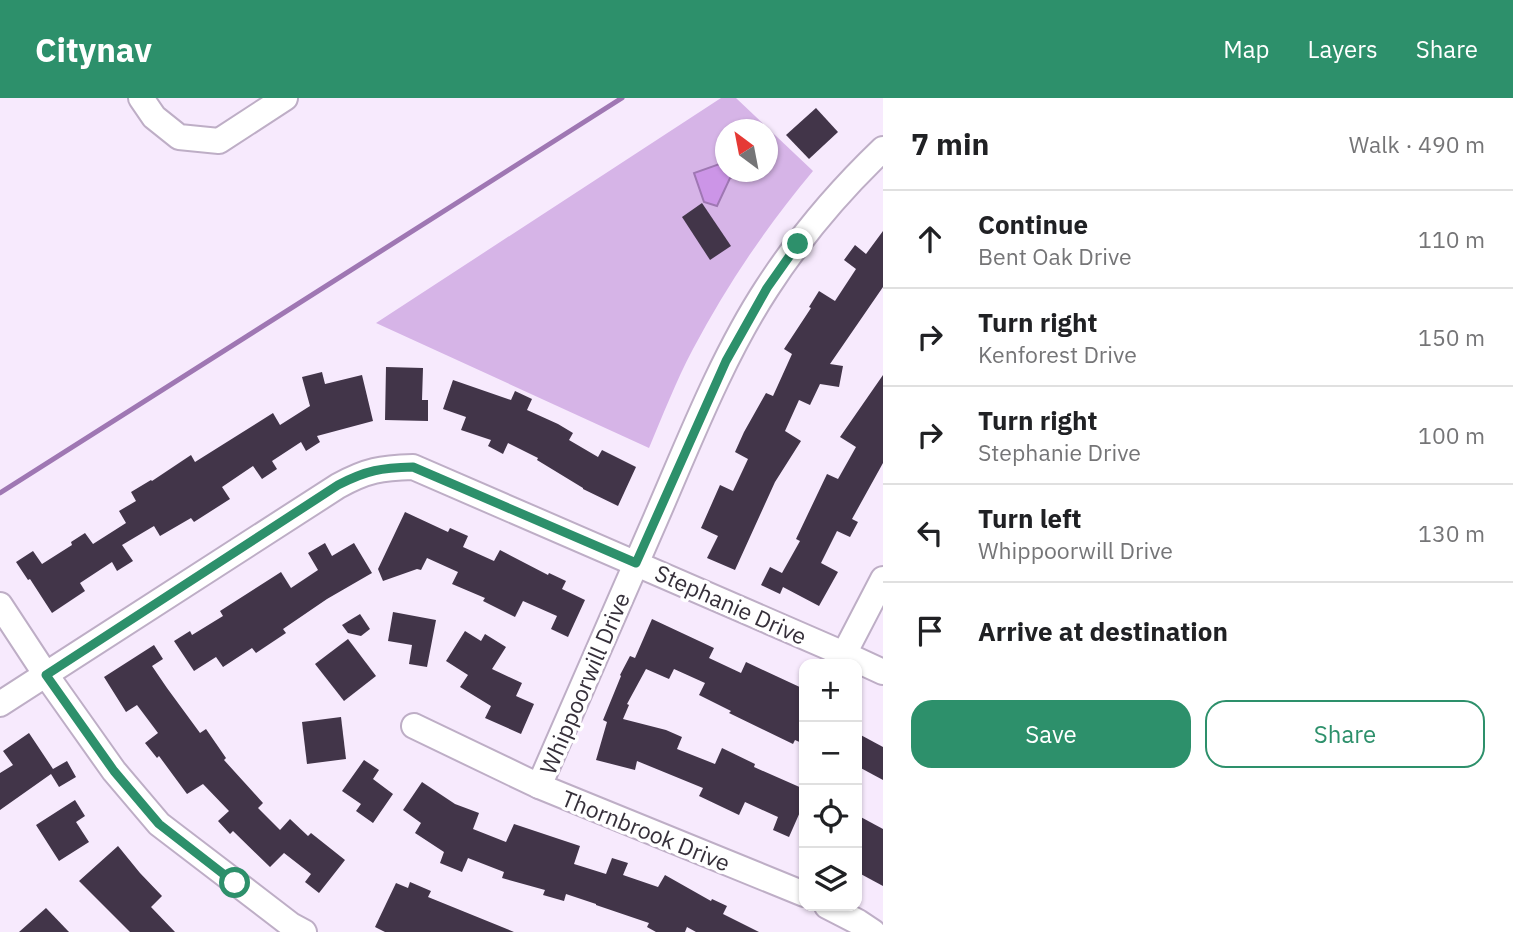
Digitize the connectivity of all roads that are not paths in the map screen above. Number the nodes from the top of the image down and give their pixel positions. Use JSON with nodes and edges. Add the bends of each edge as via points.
{"nodes":[{"id":1,"x":141,"y":98,"type":"edge"},
{"id":2,"x":285,"y":98,"type":"edge"},
{"id":3,"x":883,"y":149,"type":"edge"},
{"id":4,"x":636,"y":563,"type":"junction"},
{"id":5,"x":883,"y":579,"type":"edge"},
{"id":6,"x":0,"y":605,"type":"edge"},
{"id":7,"x":844,"y":654,"type":"junction"},
{"id":8,"x":883,"y":672,"type":"edge"},
{"id":9,"x":46,"y":675,"type":"junction"},
{"id":10,"x":0,"y":704,"type":"edge"},
{"id":11,"x":414,"y":726,"type":"dead end"},
{"id":12,"x":539,"y":786,"type":"junction"},
{"id":13,"x":799,"y":892,"type":"edge"},
{"id":14,"x":837,"y":911,"type":"edge"},
{"id":15,"x":304,"y":932,"type":"edge"},
{"id":16,"x":873,"y":932,"type":"edge"}],
"edges":[{"from":1,"to":2,"type":"street","via":[[154,117],[179,137],[219,141]]},
{"from":3,"to":4,"type":"street","name":"Whippoorwill Drive","via":[[816,220],[755,308],[726,361]]},
{"from":4,"to":7,"type":"street","name":"Stephanie Drive"},
{"from":4,"to":9,"type":"street","name":"Stephanie Drive","via":[[413,467],[382,468],[338,485]]},
{"from":4,"to":12,"type":"street","name":"Whippoorwill Drive"},
{"from":5,"to":7,"type":"street"},
{"from":6,"to":9,"type":"street"},
{"from":7,"to":8,"type":"street","name":"Stephanie Drive"},
{"from":9,"to":10,"type":"street","name":"Stephanie Drive"},
{"from":9,"to":15,"type":"street","via":[[114,771],[159,824]]},
{"from":11,"to":12,"type":"street","name":"Thornbrook Drive"},
{"from":12,"to":13,"type":"street","name":"Thornbrook Drive"},
{"from":14,"to":16,"type":"street"}]}
